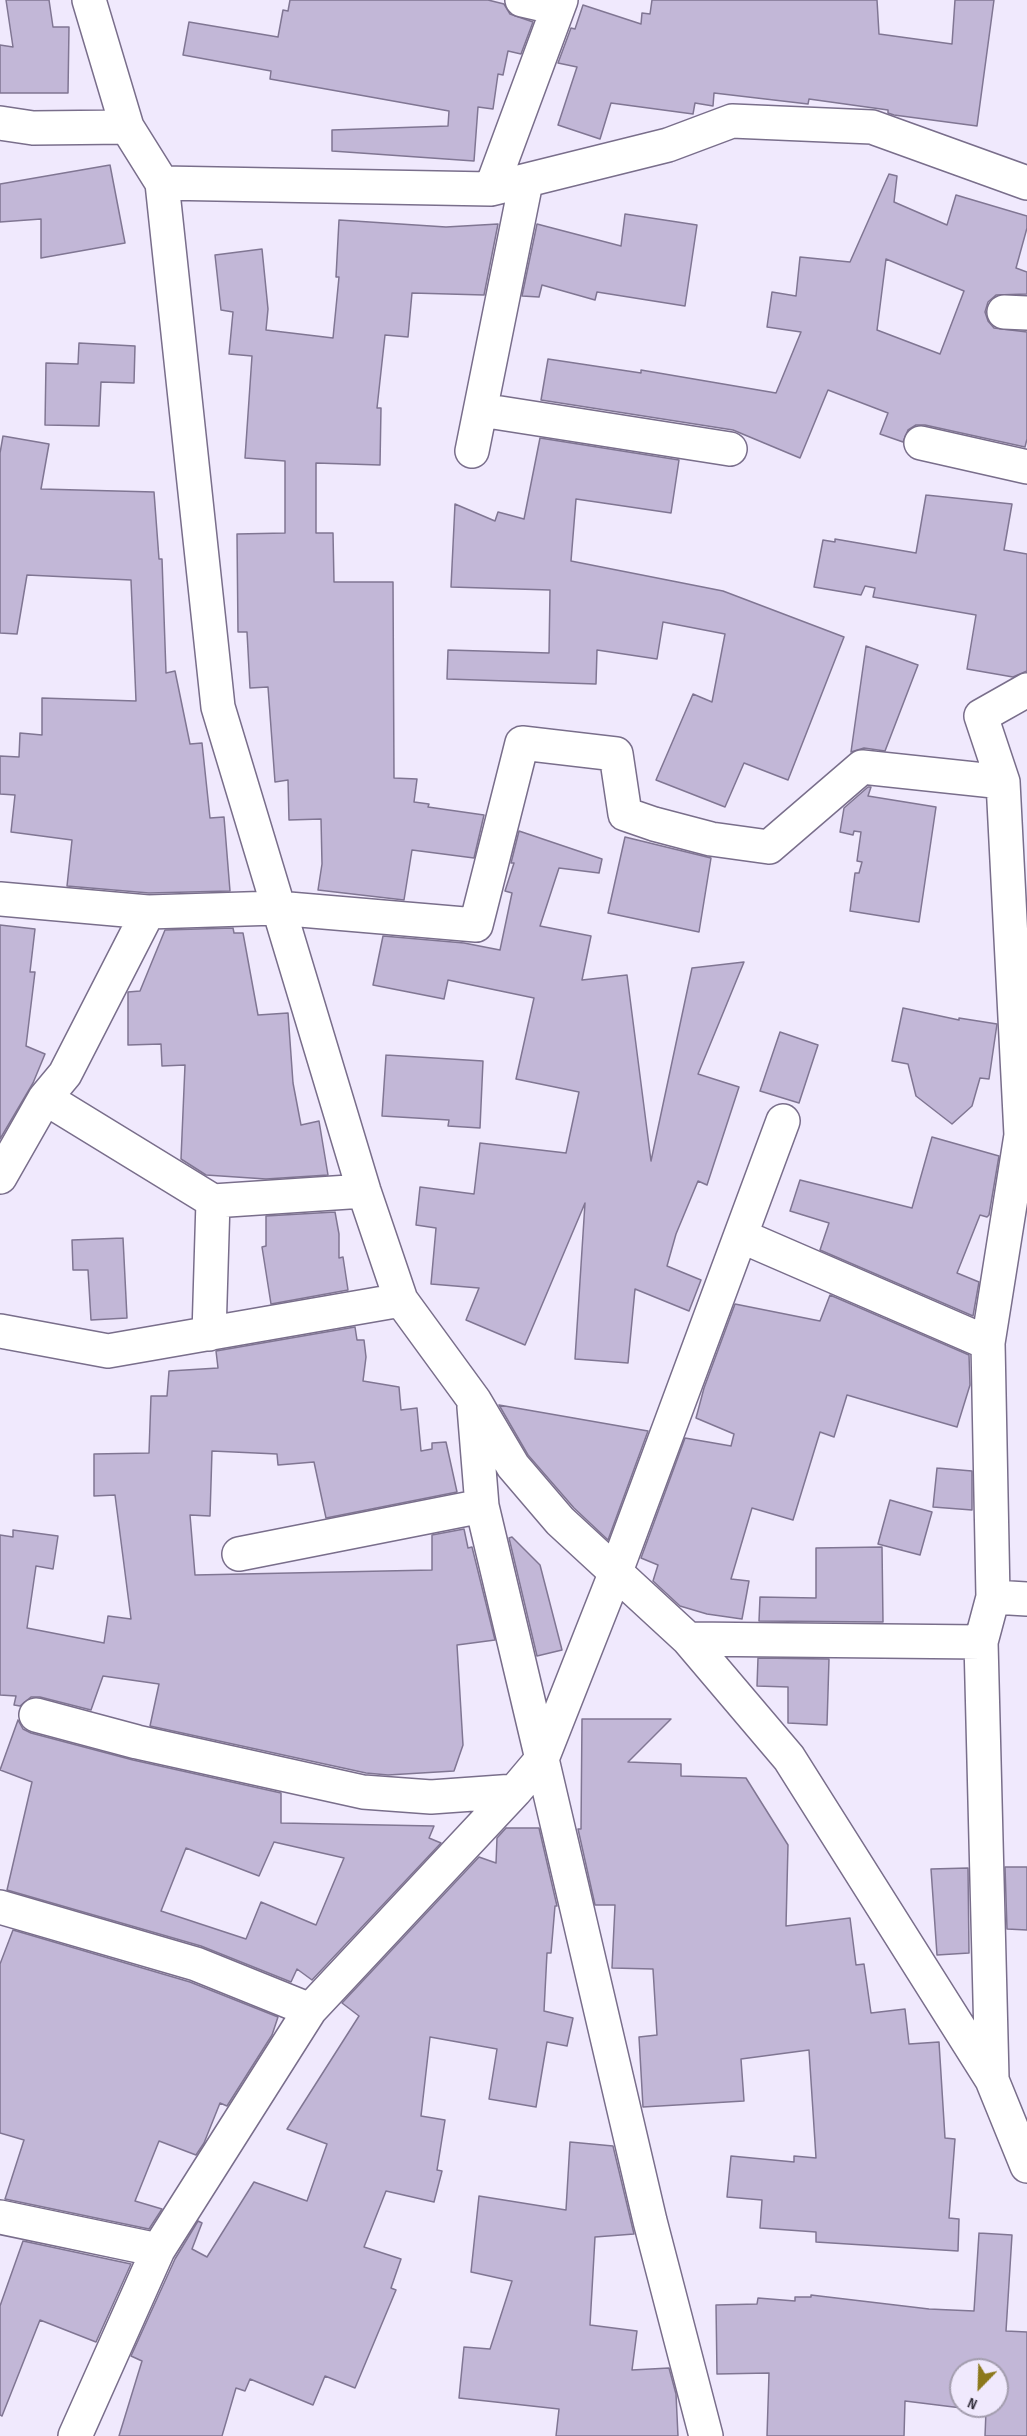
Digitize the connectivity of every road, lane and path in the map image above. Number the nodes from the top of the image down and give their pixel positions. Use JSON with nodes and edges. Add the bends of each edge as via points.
{"nodes":[{"id":1,"x":89,"y":0,"type":"edge"},
{"id":2,"x":522,"y":0,"type":"edge"},
{"id":3,"x":559,"y":4,"type":"edge"},
{"id":4,"x":0,"y":123,"type":"edge"},
{"id":5,"x":127,"y":128,"type":"junction"},
{"id":6,"x":526,"y":182,"type":"junction"},
{"id":7,"x":162,"y":183,"type":"junction"},
{"id":8,"x":1027,"y":183,"type":"edge"},
{"id":9,"x":491,"y":189,"type":"junction"},
{"id":10,"x":481,"y":410,"type":"junction"},
{"id":11,"x":921,"y":443,"type":"dead end"},
{"id":12,"x":730,"y":449,"type":"dead end"},
{"id":13,"x":472,"y":451,"type":"dead end"},
{"id":14,"x":1027,"y":467,"type":"edge"},
{"id":15,"x":1027,"y":690,"type":"edge"},
{"id":16,"x":1003,"y":782,"type":"junction"},
{"id":17,"x":0,"y":899,"type":"edge"},
{"id":18,"x":277,"y":908,"type":"junction"},
{"id":19,"x":148,"y":912,"type":"junction"},
{"id":20,"x":1018,"y":921,"type":"edge"},
{"id":21,"x":45,"y":1098,"type":"junction"},
{"id":22,"x":783,"y":1121,"type":"dead end"},
{"id":23,"x":1024,"y":1136,"type":"edge"},
{"id":24,"x":0,"y":1177,"type":"edge"},
{"id":25,"x":364,"y":1191,"type":"junction"},
{"id":26,"x":213,"y":1201,"type":"junction"},
{"id":27,"x":741,"y":1236,"type":"junction"},
{"id":28,"x":401,"y":1300,"type":"junction"},
{"id":29,"x":0,"y":1331,"type":"edge"},
{"id":30,"x":209,"y":1334,"type":"junction"},
{"id":31,"x":988,"y":1343,"type":"junction"},
{"id":32,"x":474,"y":1400,"type":"junction"},
{"id":33,"x":482,"y":1506,"type":"junction"},
{"id":34,"x":239,"y":1554,"type":"dead end"},
{"id":35,"x":615,"y":1574,"type":"junction"},
{"id":36,"x":993,"y":1597,"type":"junction"},
{"id":37,"x":1027,"y":1599,"type":"edge"},
{"id":38,"x":688,"y":1639,"type":"junction"},
{"id":39,"x":981,"y":1642,"type":"junction"},
{"id":40,"x":36,"y":1715,"type":"dead end"},
{"id":41,"x":542,"y":1759,"type":"junction"},
{"id":42,"x":515,"y":1791,"type":"junction"},
{"id":43,"x":0,"y":1907,"type":"edge"},
{"id":44,"x":310,"y":2010,"type":"junction"},
{"id":45,"x":992,"y":2080,"type":"junction"},
{"id":46,"x":1027,"y":2166,"type":"edge"},
{"id":47,"x":0,"y":2217,"type":"edge"},
{"id":48,"x":158,"y":2250,"type":"junction"},
{"id":49,"x":75,"y":2436,"type":"edge"},
{"id":50,"x":706,"y":2436,"type":"edge"}],
"edges":[{"from":1,"to":5,"type":"street"},
{"from":2,"to":3,"type":"street"},
{"from":3,"to":9,"type":"street"},
{"from":4,"to":5,"type":"street","via":[[33,128]]},
{"from":5,"to":7,"type":"street"},
{"from":6,"to":8,"type":"street","via":[[668,145],[732,121],[872,127]]},
{"from":6,"to":9,"type":"street"},
{"from":6,"to":10,"type":"street"},
{"from":7,"to":9,"type":"street"},
{"from":7,"to":18,"type":"street","via":[[218,707]]},
{"from":10,"to":12,"type":"street"},
{"from":10,"to":13,"type":"street"},
{"from":11,"to":14,"type":"street"},
{"from":15,"to":16,"type":"street","via":[[981,716]]},
{"from":16,"to":18,"type":"street","via":[[862,767],[769,847],[711,838],[625,814],[616,754],[522,743],[476,925]]},
{"from":16,"to":20,"type":"street"},
{"from":17,"to":19,"type":"street"},
{"from":18,"to":19,"type":"street"},
{"from":18,"to":25,"type":"street"},
{"from":19,"to":21,"type":"street","via":[[64,1074]]},
{"from":20,"to":23,"type":"street"},
{"from":21,"to":24,"type":"street"},
{"from":21,"to":26,"type":"street"},
{"from":22,"to":27,"type":"street"},
{"from":23,"to":31,"type":"street"},
{"from":25,"to":26,"type":"street"},
{"from":25,"to":28,"type":"street"},
{"from":26,"to":30,"type":"street"},
{"from":27,"to":31,"type":"street"},
{"from":27,"to":35,"type":"street"},
{"from":28,"to":30,"type":"street"},
{"from":28,"to":32,"type":"street"},
{"from":29,"to":30,"type":"street","via":[[108,1351]]},
{"from":31,"to":36,"type":"street"},
{"from":32,"to":33,"type":"street"},
{"from":32,"to":35,"type":"street","via":[[513,1466],[560,1521]]},
{"from":33,"to":34,"type":"street"},
{"from":33,"to":41,"type":"street"},
{"from":35,"to":38,"type":"street"},
{"from":35,"to":41,"type":"street"},
{"from":36,"to":37,"type":"street"},
{"from":36,"to":39,"type":"street"},
{"from":38,"to":39,"type":"street"},
{"from":38,"to":45,"type":"street","via":[[789,1758]]},
{"from":39,"to":45,"type":"street"},
{"from":40,"to":42,"type":"street","via":[[137,1742],[363,1792],[431,1797]]},
{"from":41,"to":42,"type":"street"},
{"from":41,"to":50,"type":"street","via":[[650,2221]]},
{"from":42,"to":44,"type":"street"},
{"from":43,"to":44,"type":"street","via":[[196,1964]]},
{"from":44,"to":48,"type":"street"},
{"from":45,"to":46,"type":"street"},
{"from":47,"to":48,"type":"street"},
{"from":48,"to":49,"type":"street"}]}
